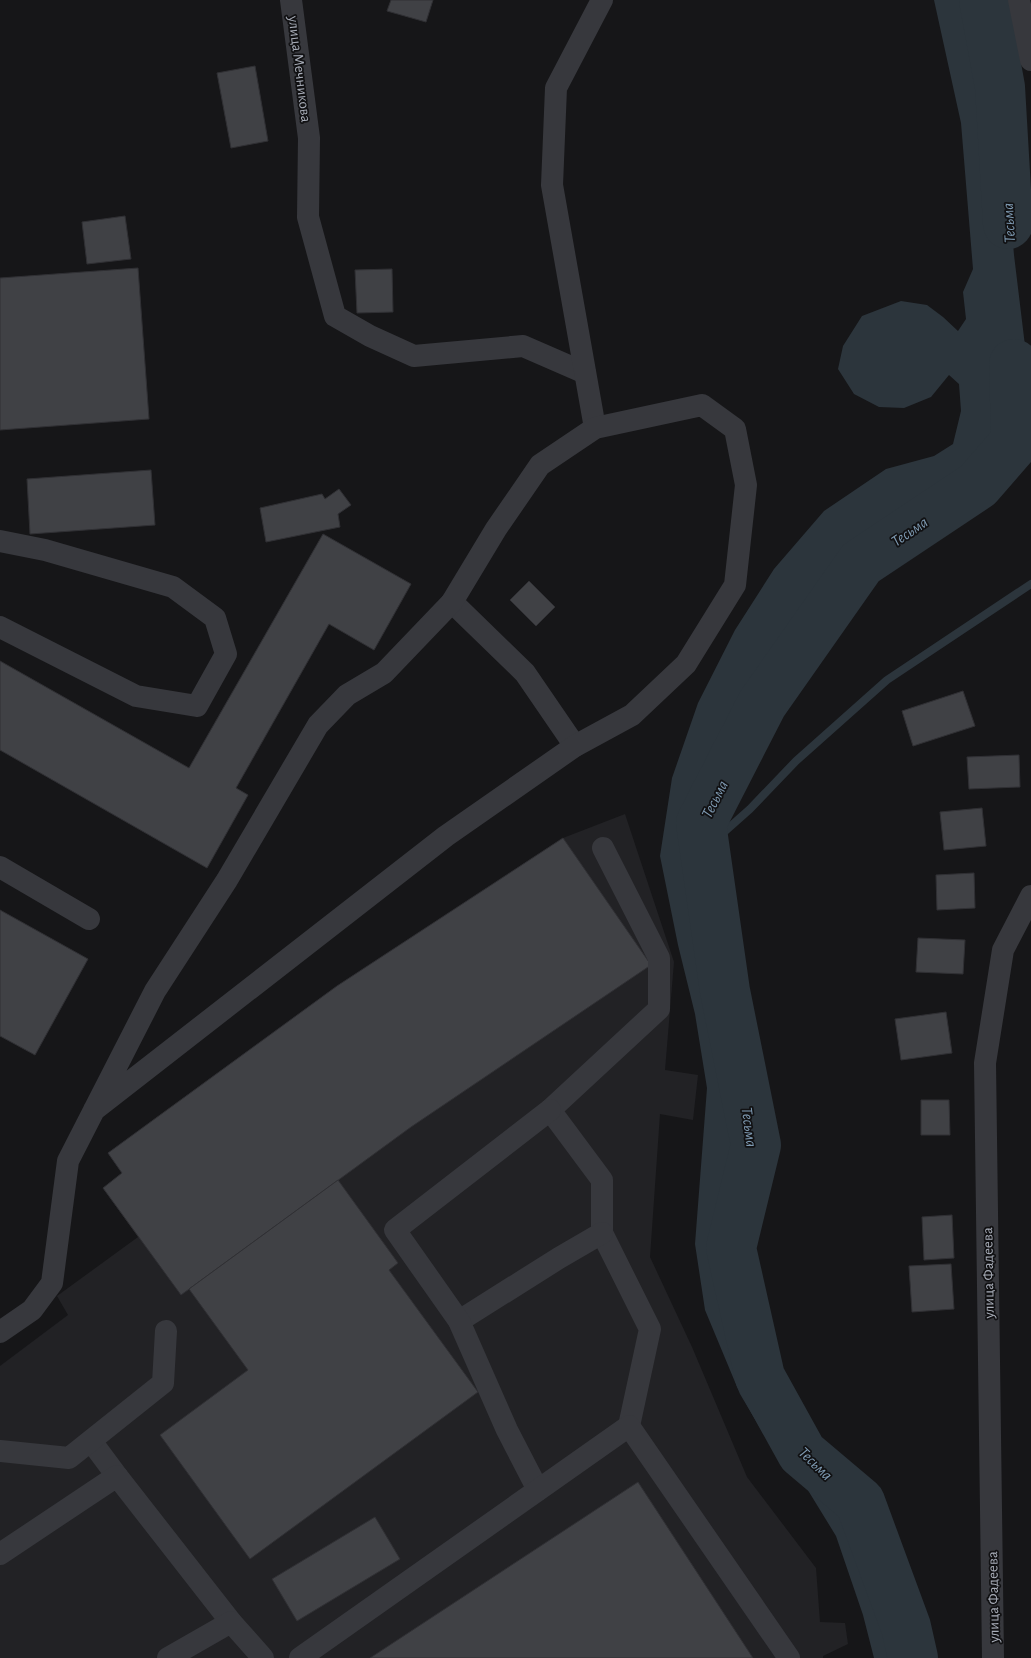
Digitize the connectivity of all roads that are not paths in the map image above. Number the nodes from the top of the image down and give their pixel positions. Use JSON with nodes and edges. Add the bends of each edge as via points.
{"nodes":[{"id":1,"x":291,"y":0,"type":"edge"},
{"id":2,"x":602,"y":0,"type":"edge"},
{"id":3,"x":1019,"y":0,"type":"edge"},
{"id":4,"x":1031,"y":60,"type":"edge"},
{"id":5,"x":585,"y":373,"type":"junction"},
{"id":6,"x":595,"y":428,"type":"junction"},
{"id":7,"x":0,"y":541,"type":"edge"},
{"id":8,"x":452,"y":602,"type":"junction"},
{"id":9,"x":0,"y":627,"type":"edge"},
{"id":10,"x":575,"y":746,"type":"junction"},
{"id":11,"x":603,"y":848,"type":"dead end"},
{"id":12,"x":0,"y":867,"type":"edge"},
{"id":13,"x":1031,"y":896,"type":"edge"},
{"id":14,"x":89,"y":919,"type":"dead end"},
{"id":15,"x":94,"y":1110,"type":"junction"},
{"id":16,"x":550,"y":1110,"type":"junction"},
{"id":17,"x":602,"y":1233,"type":"junction"},
{"id":18,"x":459,"y":1321,"type":"junction"},
{"id":19,"x":166,"y":1331,"type":"dead end"},
{"id":20,"x":0,"y":1332,"type":"edge"},
{"id":21,"x":629,"y":1426,"type":"junction"},
{"id":22,"x":91,"y":1441,"type":"junction"},
{"id":23,"x":0,"y":1451,"type":"edge"},
{"id":24,"x":117,"y":1476,"type":"junction"},
{"id":25,"x":538,"y":1490,"type":"junction"},
{"id":26,"x":0,"y":1554,"type":"edge"},
{"id":27,"x":231,"y":1622,"type":"junction"},
{"id":28,"x":168,"y":1658,"type":"edge"},
{"id":29,"x":263,"y":1658,"type":"edge"},
{"id":30,"x":300,"y":1658,"type":"edge"},
{"id":31,"x":789,"y":1658,"type":"edge"},
{"id":32,"x":993,"y":1658,"type":"edge"}],
"edges":[{"from":1,"to":5,"type":"street","name":"улица Мечникова","via":[[309,138],[308,217],[335,316],[370,336],[414,356],[523,346]]},
{"from":2,"to":5,"type":"street","via":[[556,88],[552,185]]},
{"from":3,"to":4,"type":"street"},
{"from":5,"to":6,"type":"street"},
{"from":6,"to":8,"type":"street","via":[[540,465],[496,529]]},
{"from":6,"to":10,"type":"street","via":[[702,406],[735,428],[746,485],[735,585],[686,664],[632,716]]},
{"from":7,"to":9,"type":"street","via":[[45,550],[173,587],[215,618],[226,654],[198,706],[136,696]]},
{"from":8,"to":10,"type":"street","via":[[525,673]]},
{"from":8,"to":15,"type":"street","via":[[384,673],[347,695],[318,725],[227,880],[155,991]]},
{"from":10,"to":15,"type":"street","via":[[446,836]]},
{"from":11,"to":16,"type":"street","via":[[659,958],[659,1009]]},
{"from":12,"to":14,"type":"street"},
{"from":13,"to":32,"type":"street","name":"улица Фадеева","via":[[1003,950],[985,1063]]},
{"from":15,"to":20,"type":"street","via":[[68,1161],[52,1283],[32,1310]]},
{"from":16,"to":17,"type":"street","via":[[602,1180]]},
{"from":16,"to":18,"type":"street","via":[[395,1230]]},
{"from":17,"to":18,"type":"street"},
{"from":17,"to":21,"type":"street","via":[[650,1329]]},
{"from":18,"to":25,"type":"street","via":[[507,1430]]},
{"from":19,"to":22,"type":"street","via":[[163,1382]]},
{"from":21,"to":25,"type":"street"},
{"from":21,"to":31,"type":"street"},
{"from":22,"to":23,"type":"street","via":[[69,1458]]},
{"from":22,"to":24,"type":"street"},
{"from":24,"to":26,"type":"street"},
{"from":24,"to":27,"type":"street"},
{"from":25,"to":30,"type":"street"},
{"from":27,"to":28,"type":"street"},
{"from":27,"to":29,"type":"street"}]}
